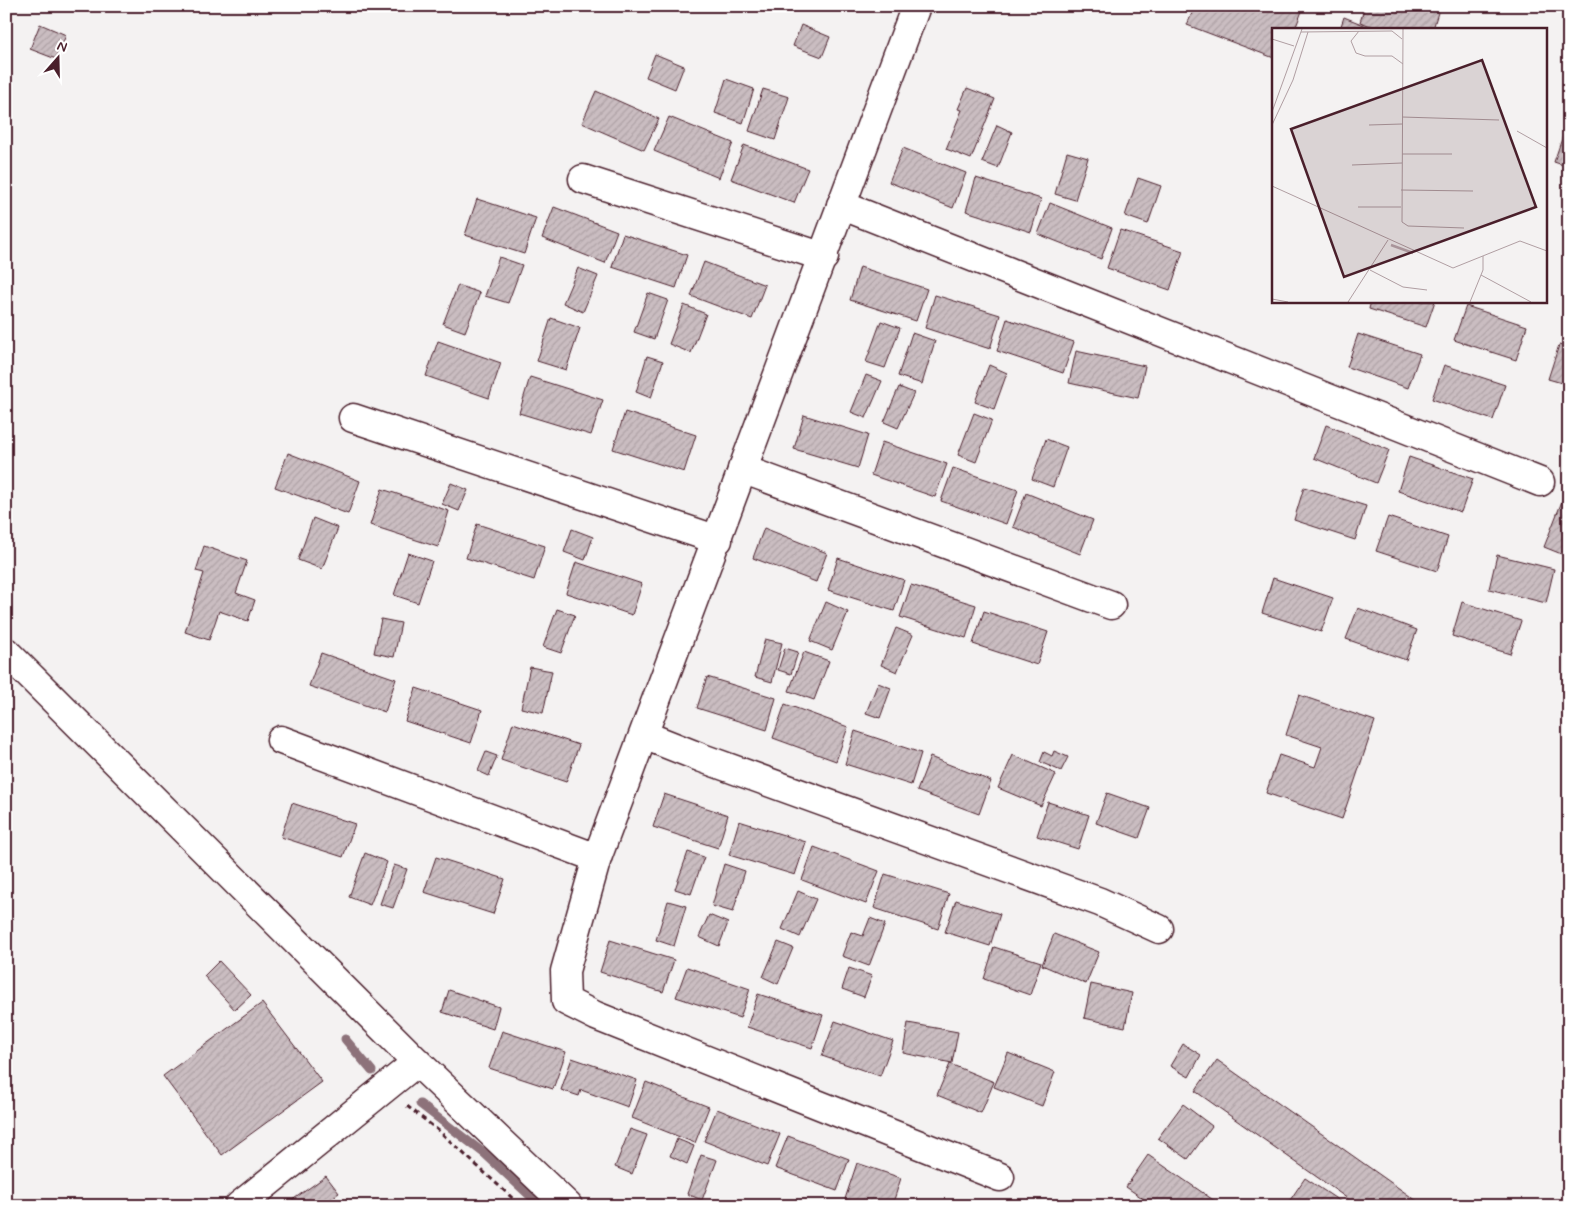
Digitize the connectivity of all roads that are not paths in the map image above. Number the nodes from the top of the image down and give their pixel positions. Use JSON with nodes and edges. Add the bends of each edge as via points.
{"nodes":[{"id":1,"x":916,"y":6,"type":"edge"},
{"id":2,"x":583,"y":179,"type":"dead end"},
{"id":3,"x":841,"y":204,"type":"junction"},
{"id":4,"x":824,"y":257,"type":"junction"},
{"id":5,"x":353,"y":418,"type":"dead end"},
{"id":6,"x":742,"y":468,"type":"junction"},
{"id":7,"x":1540,"y":482,"type":"dead end"},
{"id":8,"x":718,"y":540,"type":"junction"},
{"id":9,"x":1111,"y":605,"type":"dead end"},
{"id":10,"x":6,"y":652,"type":"edge"},
{"id":11,"x":644,"y":735,"type":"junction"},
{"id":12,"x":281,"y":740,"type":"dead end"},
{"id":13,"x":597,"y":858,"type":"junction"},
{"id":14,"x":1160,"y":929,"type":"dead end"},
{"id":15,"x":417,"y":1062,"type":"junction"},
{"id":16,"x":1000,"y":1177,"type":"dead end"},
{"id":17,"x":239,"y":1206,"type":"edge"},
{"id":18,"x":568,"y":1206,"type":"edge"}],
"edges":[{"from":1,"to":3,"type":"street"},
{"from":2,"to":4,"type":"street"},
{"from":3,"to":4,"type":"street"},
{"from":3,"to":7,"type":"street"},
{"from":4,"to":6,"type":"street"},
{"from":5,"to":8,"type":"street"},
{"from":6,"to":8,"type":"street"},
{"from":6,"to":9,"type":"street"},
{"from":8,"to":11,"type":"street"},
{"from":10,"to":15,"type":"street"},
{"from":11,"to":13,"type":"street"},
{"from":11,"to":14,"type":"street","via":[[1100,902]]},
{"from":12,"to":13,"type":"street"},
{"from":13,"to":16,"type":"street","via":[[565,971],[566,1001],[605,1020]]},
{"from":15,"to":17,"type":"street"},
{"from":15,"to":18,"type":"street"}]}
